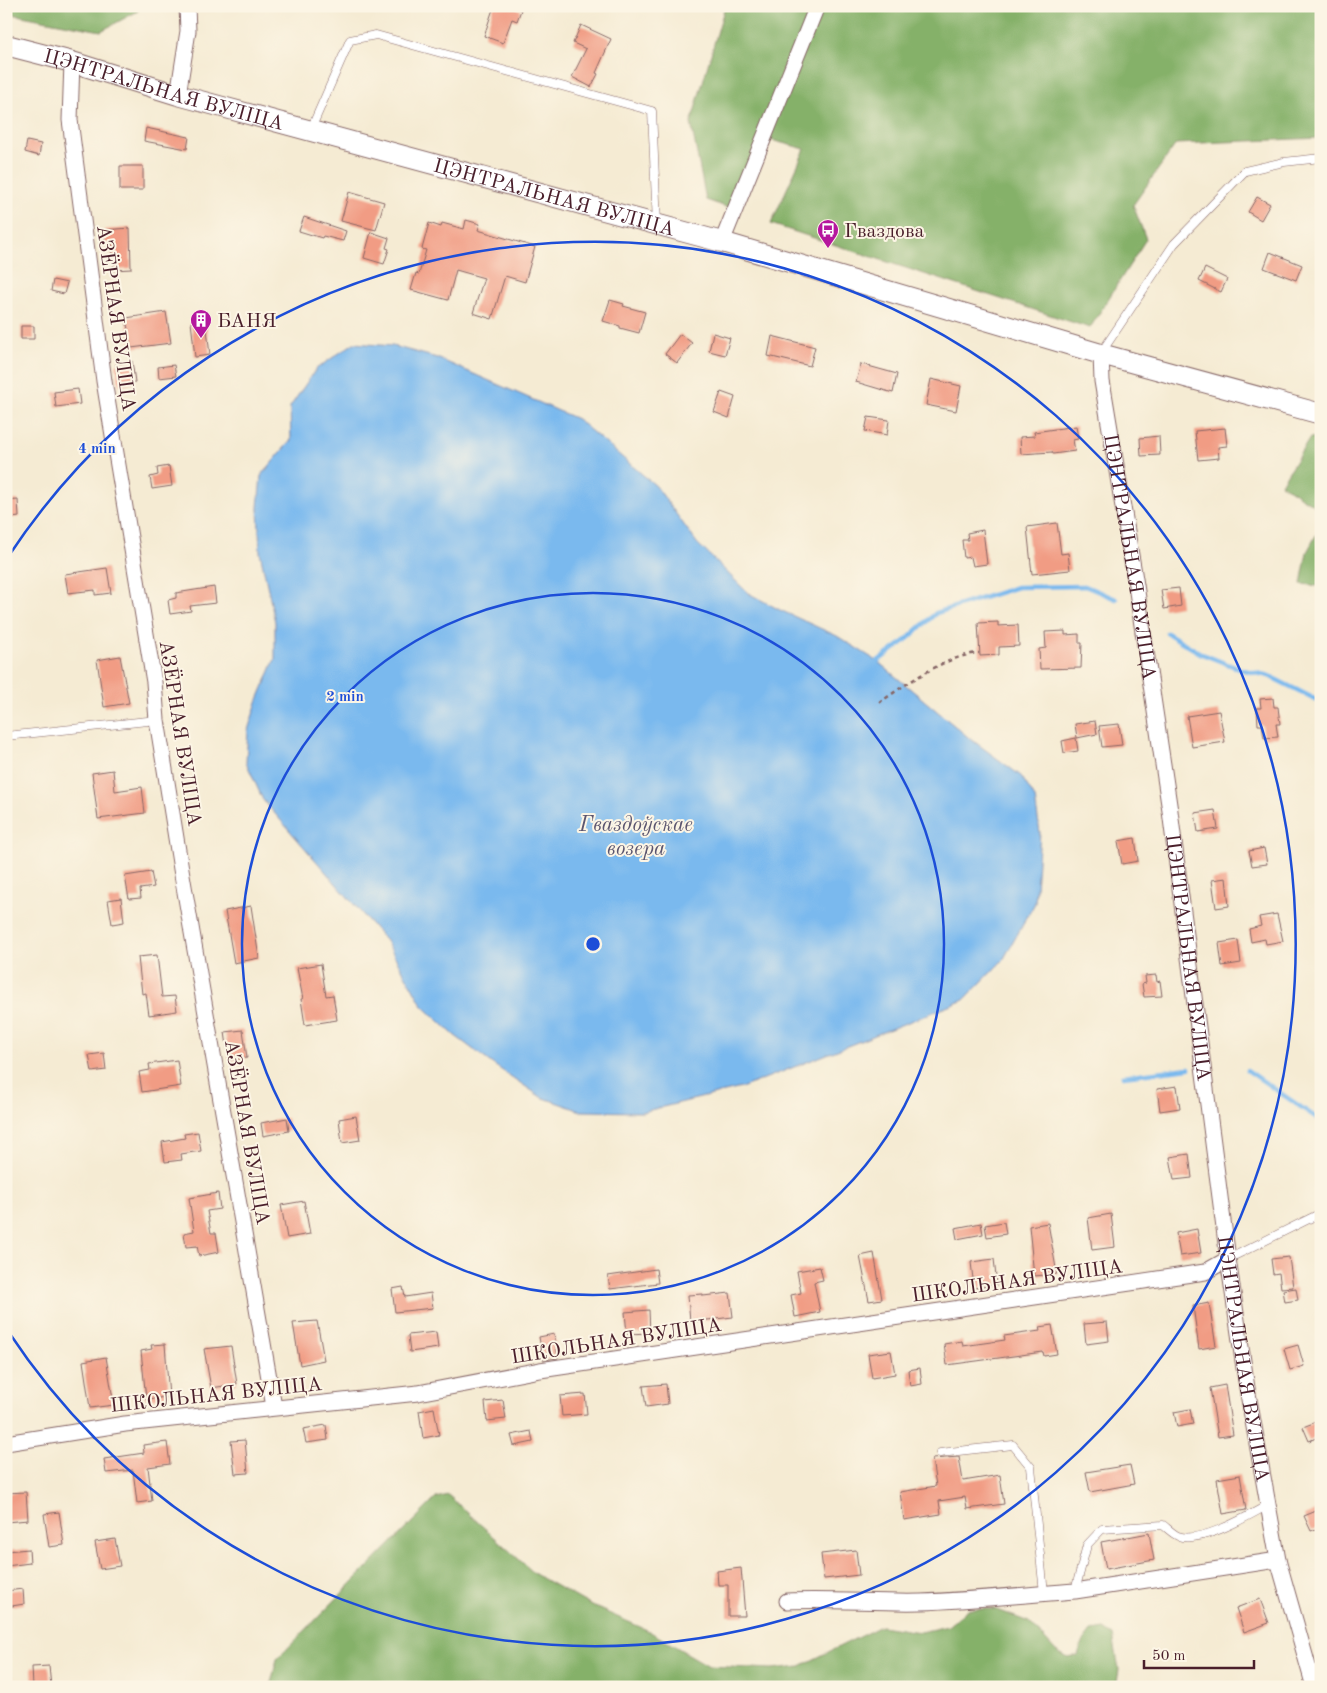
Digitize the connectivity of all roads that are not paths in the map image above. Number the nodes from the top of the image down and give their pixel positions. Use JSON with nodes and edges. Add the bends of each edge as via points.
{"nodes":[{"id":1,"x":187,"y":6,"type":"edge"},
{"id":2,"x":816,"y":6,"type":"edge"},
{"id":3,"x":6,"y":45,"type":"edge"},
{"id":4,"x":72,"y":62,"type":"junction"},
{"id":5,"x":178,"y":95,"type":"junction"},
{"id":6,"x":310,"y":131,"type":"junction"},
{"id":7,"x":1321,"y":158,"type":"edge"},
{"id":8,"x":657,"y":224,"type":"junction"},
{"id":9,"x":722,"y":242,"type":"junction"},
{"id":10,"x":1101,"y":354,"type":"junction"},
{"id":11,"x":1321,"y":414,"type":"edge"},
{"id":12,"x":157,"y":720,"type":"junction"},
{"id":13,"x":6,"y":736,"type":"edge"},
{"id":14,"x":1321,"y":1213,"type":"edge"},
{"id":15,"x":1228,"y":1259,"type":"junction"},
{"id":16,"x":274,"y":1407,"type":"junction"},
{"id":17,"x":6,"y":1443,"type":"edge"},
{"id":18,"x":940,"y":1454,"type":"dead end"},
{"id":19,"x":1268,"y":1505,"type":"junction"},
{"id":20,"x":1278,"y":1560,"type":"junction"},
{"id":21,"x":1075,"y":1590,"type":"junction"},
{"id":22,"x":1044,"y":1593,"type":"junction"},
{"id":23,"x":787,"y":1601,"type":"dead end"},
{"id":24,"x":1314,"y":1687,"type":"edge"}],
"edges":[{"from":1,"to":5,"type":"street","via":[[188,31]]},
{"from":2,"to":9,"type":"street"},
{"from":3,"to":4,"type":"street","name":"ЦЭНТРАЛЬНАЯ ВУЛІЦА"},
{"from":4,"to":5,"type":"street","name":"ЦЭНТРАЛЬНАЯ ВУЛІЦА"},
{"from":4,"to":12,"type":"street","name":"АЗЁРНАЯ ВУЛІЦА","via":[[70,120],[104,381],[154,682]]},
{"from":5,"to":6,"type":"street","name":"ЦЭНТРАЛЬНАЯ ВУЛІЦА"},
{"from":6,"to":8,"type":"street","name":"ЦЭНТРАЛЬНАЯ ВУЛІЦА"},
{"from":6,"to":8,"type":"lane","via":[[350,40],[376,35],[652,111]]},
{"from":7,"to":10,"type":"lane","via":[[1245,171],[1174,244]]},
{"from":8,"to":9,"type":"street","name":"ЦЭНТРАЛЬНАЯ ВУЛІЦА"},
{"from":9,"to":10,"type":"street","name":"ЦЭНТРАЛЬНАЯ ВУЛІЦА"},
{"from":10,"to":11,"type":"street","name":"ЦЭНТРАЛЬНАЯ ВУЛІЦА"},
{"from":10,"to":15,"type":"street","name":"ЦЭНТРАЛЬНАЯ ВУЛІЦА","via":[[1102,381],[1170,810]]},
{"from":12,"to":13,"type":"lane"},
{"from":12,"to":16,"type":"street","name":"АЗЁРНАЯ ВУЛІЦА"},
{"from":14,"to":15,"type":"lane"},
{"from":15,"to":16,"type":"street","name":"ШКОЛЬНАЯ ВУЛІЦА","via":[[1205,1272],[540,1370],[418,1393]]},
{"from":15,"to":19,"type":"street","name":"ЦЭНТРАЛЬНАЯ ВУЛІЦА"},
{"from":16,"to":17,"type":"street","name":"ШКОЛЬНАЯ ВУЛІЦА","via":[[125,1424]]},
{"from":18,"to":22,"type":"lane","via":[[1014,1445],[1031,1467]]},
{"from":19,"to":20,"type":"street","name":"ЦЭНТРАЛЬНАЯ ВУЛІЦА"},
{"from":19,"to":21,"type":"lane","via":[[1244,1519],[1199,1537],[1178,1536],[1162,1525],[1102,1529],[1087,1545]]},
{"from":20,"to":21,"type":"street"},
{"from":20,"to":24,"type":"street","name":"ЦЭНТРАЛЬНАЯ ВУЛІЦА"},
{"from":21,"to":22,"type":"street"},
{"from":22,"to":23,"type":"street","via":[[921,1602]]}]}
